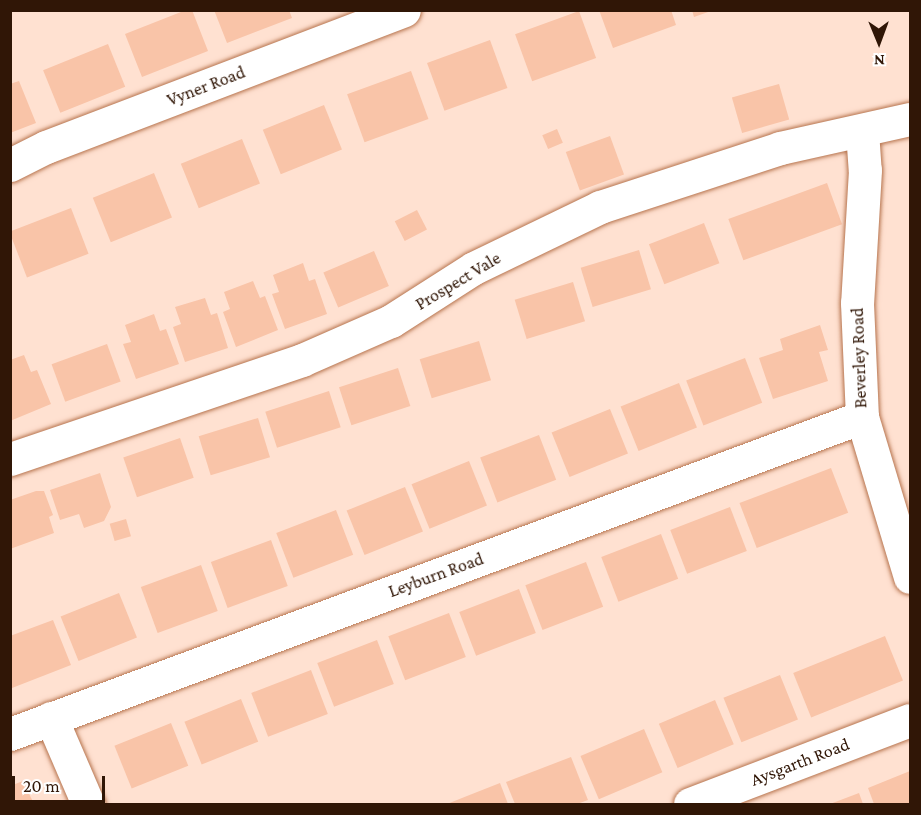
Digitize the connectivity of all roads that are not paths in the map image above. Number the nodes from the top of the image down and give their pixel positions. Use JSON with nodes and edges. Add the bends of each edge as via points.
{"nodes":[{"id":1,"x":404,"y":10,"type":"edge"},
{"id":2,"x":910,"y":119,"type":"edge"},
{"id":3,"x":862,"y":131,"type":"junction"},
{"id":4,"x":10,"y":165,"type":"edge"},
{"id":5,"x":862,"y":417,"type":"junction"},
{"id":6,"x":10,"y":459,"type":"edge"},
{"id":7,"x":910,"y":577,"type":"edge"},
{"id":8,"x":51,"y":718,"type":"junction"},
{"id":9,"x":910,"y":720,"type":"edge"},
{"id":10,"x":10,"y":735,"type":"edge"},
{"id":11,"x":88,"y":804,"type":"edge"},
{"id":12,"x":690,"y":804,"type":"edge"}],
"edges":[{"from":1,"to":4,"type":"street","name":"Vyner Road","via":[[46,147]]},
{"from":2,"to":3,"type":"street","name":"Prospect Vale"},
{"from":3,"to":5,"type":"street","name":"Beverley Road","via":[[865,170],[856,303]]},
{"from":3,"to":6,"type":"street","name":"Prospect Vale","via":[[780,148],[600,207],[474,268],[391,321],[312,356]]},
{"from":5,"to":7,"type":"street","name":"Beverley Road"},
{"from":5,"to":8,"type":"street","name":"Leyburn Road"},
{"from":8,"to":10,"type":"street","name":"Leyburn Road"},
{"from":8,"to":11,"type":"street"},
{"from":9,"to":12,"type":"street","name":"Aysgarth Road"}]}
